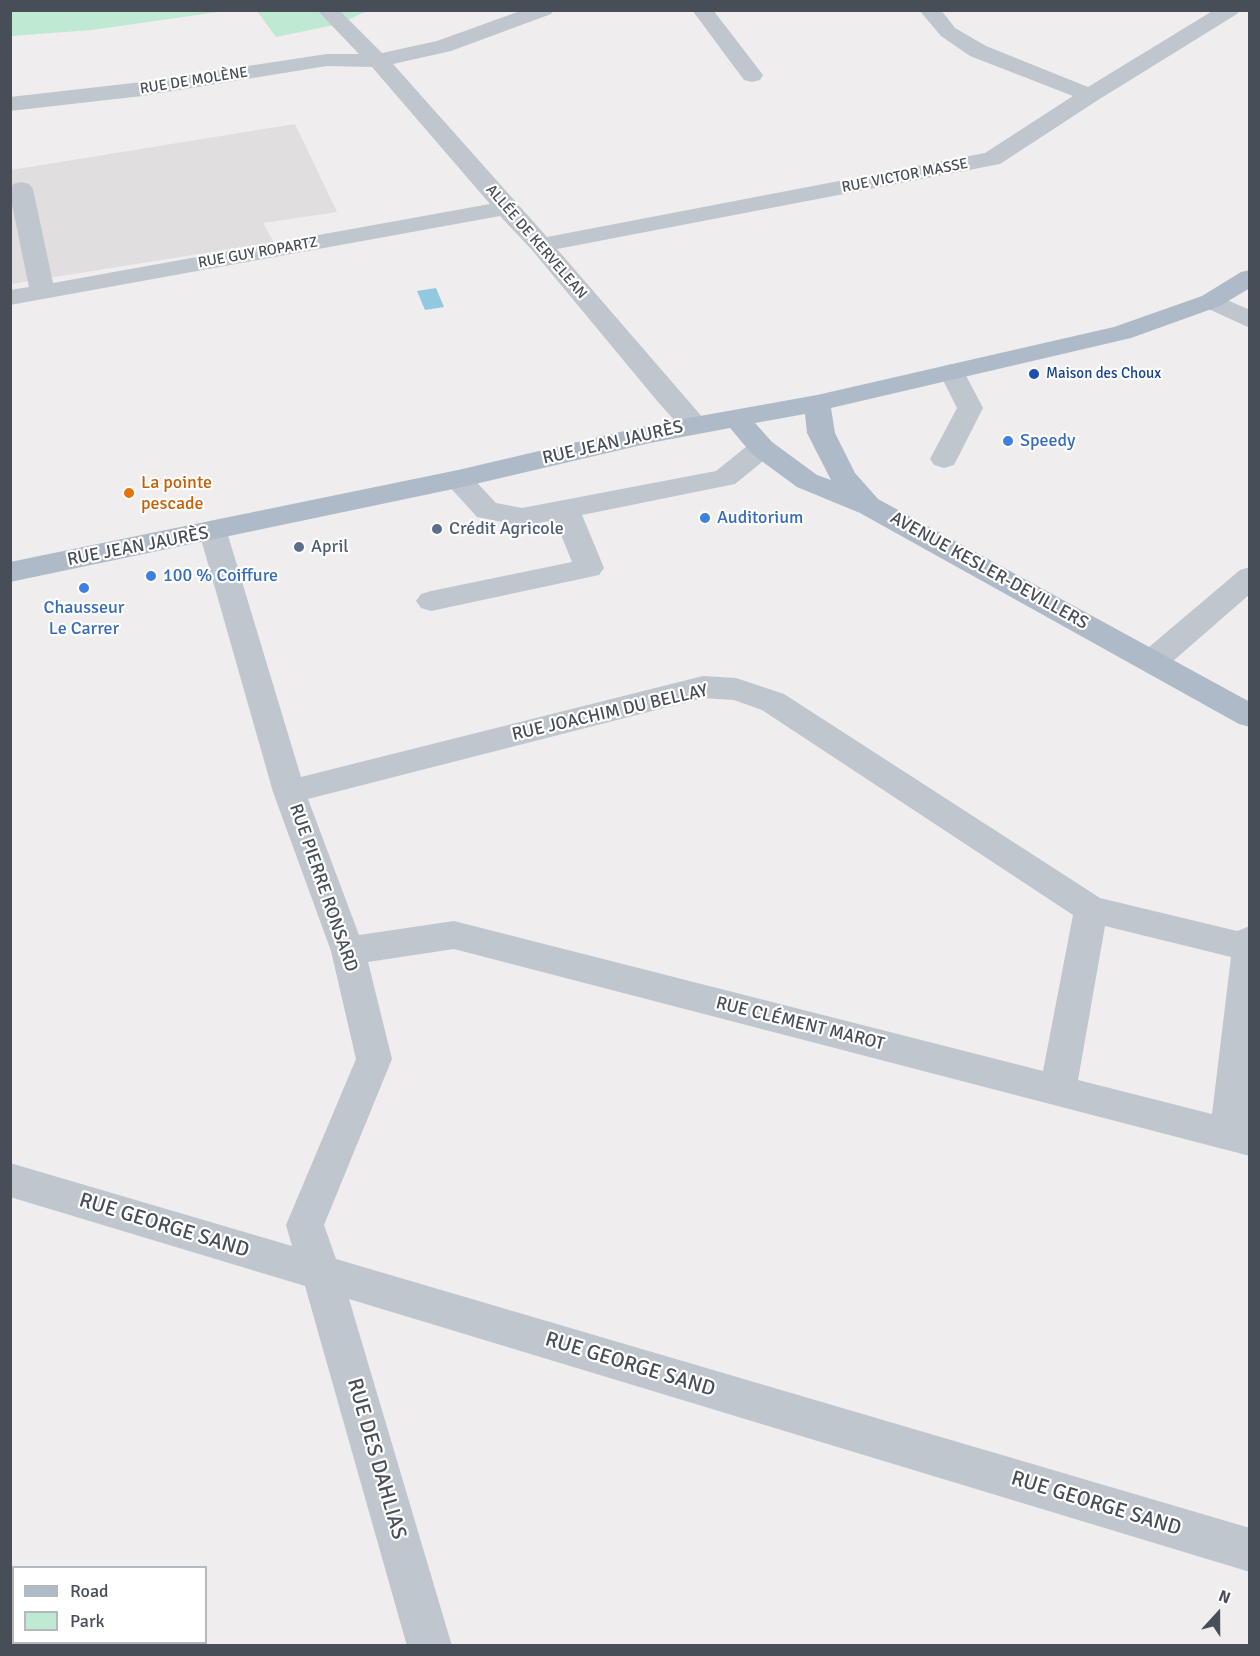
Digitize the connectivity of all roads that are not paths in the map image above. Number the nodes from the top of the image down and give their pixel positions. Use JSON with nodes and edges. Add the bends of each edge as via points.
{"nodes":[{"id":1,"x":327,"y":10,"type":"edge"},
{"id":2,"x":544,"y":10,"type":"edge"},
{"id":3,"x":702,"y":10,"type":"edge"},
{"id":4,"x":929,"y":10,"type":"edge"},
{"id":5,"x":1230,"y":10,"type":"edge"},
{"id":6,"x":377,"y":61,"type":"junction"},
{"id":7,"x":752,"y":75,"type":"dead end"},
{"id":8,"x":1090,"y":95,"type":"junction"},
{"id":9,"x":10,"y":104,"type":"edge"},
{"id":10,"x":21,"y":189,"type":"dead end"},
{"id":11,"x":506,"y":208,"type":"junction"},
{"id":12,"x":542,"y":245,"type":"junction"},
{"id":13,"x":1250,"y":277,"type":"edge"},
{"id":14,"x":43,"y":293,"type":"junction"},
{"id":15,"x":10,"y":298,"type":"edge"},
{"id":16,"x":1211,"y":301,"type":"junction"},
{"id":17,"x":1250,"y":320,"type":"edge"},
{"id":18,"x":952,"y":372,"type":"junction"},
{"id":19,"x":817,"y":403,"type":"junction"},
{"id":20,"x":737,"y":419,"type":"junction"},
{"id":21,"x":694,"y":425,"type":"junction"},
{"id":22,"x":762,"y":448,"type":"junction"},
{"id":23,"x":944,"y":459,"type":"dead end"},
{"id":24,"x":458,"y":479,"type":"junction"},
{"id":25,"x":870,"y":506,"type":"junction"},
{"id":26,"x":565,"y":508,"type":"junction"},
{"id":27,"x":213,"y":532,"type":"junction"},
{"id":28,"x":10,"y":572,"type":"edge"},
{"id":29,"x":1250,"y":577,"type":"edge"},
{"id":30,"x":431,"y":602,"type":"dead end"},
{"id":31,"x":1153,"y":662,"type":"junction"},
{"id":32,"x":1250,"y":716,"type":"edge"},
{"id":33,"x":290,"y":792,"type":"junction"},
{"id":34,"x":1091,"y":909,"type":"junction"},
{"id":35,"x":1248,"y":943,"type":"edge"},
{"id":36,"x":348,"y":951,"type":"junction"},
{"id":37,"x":1058,"y":1091,"type":"junction"},
{"id":38,"x":1239,"y":1138,"type":"edge"},
{"id":39,"x":10,"y":1180,"type":"edge"},
{"id":40,"x":321,"y":1273,"type":"junction"},
{"id":41,"x":1250,"y":1550,"type":"edge"},
{"id":42,"x":430,"y":1646,"type":"edge"}],
"edges":[{"from":1,"to":6,"type":"street","name":"ALLÉE DE KERVELEAN"},
{"from":2,"to":6,"type":"street","name":"RUE DE MOLÈNE","via":[[443,46]]},
{"from":3,"to":7,"type":"street"},
{"from":4,"to":8,"type":"street","via":[[948,32],[978,51]]},
{"from":5,"to":8,"type":"street","name":"RUE VICTOR MASSE"},
{"from":6,"to":9,"type":"street","name":"RUE DE MOLÈNE","via":[[327,60],[142,89]]},
{"from":6,"to":11,"type":"street","name":"ALLÉE DE KERVELEAN"},
{"from":8,"to":12,"type":"street","name":"RUE VICTOR MASSE","via":[[992,159]]},
{"from":10,"to":14,"type":"street"},
{"from":11,"to":12,"type":"street","name":"ALLÉE DE KERVELEAN"},
{"from":11,"to":14,"type":"street","name":"RUE GUY ROPARTZ"},
{"from":12,"to":21,"type":"street","name":"ALLÉE DE KERVELEAN"},
{"from":13,"to":16,"type":"main road","name":"RUE JEAN JAURÈS"},
{"from":14,"to":15,"type":"street","name":"RUE GUY ROPARTZ"},
{"from":16,"to":17,"type":"street"},
{"from":16,"to":18,"type":"main road","name":"RUE JEAN JAURÈS","via":[[1122,333]]},
{"from":18,"to":19,"type":"main road","name":"RUE JEAN JAURÈS"},
{"from":18,"to":23,"type":"street","via":[[970,408]]},
{"from":19,"to":20,"type":"main road","name":"RUE JEAN JAURÈS"},
{"from":19,"to":25,"type":"main road","via":[[821,433],[838,468]]},
{"from":20,"to":21,"type":"main road","name":"RUE JEAN JAURÈS"},
{"from":20,"to":22,"type":"main road","name":"AVENUE KESLER-DEVILLERS"},
{"from":21,"to":24,"type":"main road","name":"RUE JEAN JAURÈS"},
{"from":22,"to":25,"type":"main road","name":"AVENUE KESLER-DEVILLERS","via":[[807,481]]},
{"from":22,"to":26,"type":"street","via":[[725,478]]},
{"from":24,"to":26,"type":"street","via":[[487,510],[522,517]]},
{"from":24,"to":27,"type":"main road","name":"RUE JEAN JAURÈS"},
{"from":25,"to":31,"type":"main road","name":"AVENUE KESLER-DEVILLERS"},
{"from":26,"to":30,"type":"street","via":[[588,568]]},
{"from":27,"to":28,"type":"main road","name":"RUE JEAN JAURÈS"},
{"from":27,"to":33,"type":"street","name":"RUE PIERRE RONSARD"},
{"from":29,"to":31,"type":"street"},
{"from":31,"to":32,"type":"main road","name":"AVENUE KESLER-DEVILLERS"},
{"from":33,"to":34,"type":"street","name":"RUE JOACHIM DU BELLAY","via":[[703,687],[736,689],[773,702]]},
{"from":33,"to":36,"type":"street","name":"RUE PIERRE RONSARD"},
{"from":34,"to":35,"type":"street","name":"RUE JOACHIM DU BELLAY"},
{"from":34,"to":37,"type":"street"},
{"from":35,"to":38,"type":"street"},
{"from":36,"to":37,"type":"street","name":"RUE CLÉMENT MAROT","via":[[454,935]]},
{"from":36,"to":40,"type":"street","name":"RUE PIERRE RONSARD","via":[[374,1059],[305,1225]]},
{"from":37,"to":38,"type":"street","name":"RUE CLÉMENT MAROT"},
{"from":39,"to":40,"type":"street","name":"RUE GEORGE SAND"},
{"from":40,"to":41,"type":"street","name":"RUE GEORGE SAND"},
{"from":40,"to":42,"type":"street","name":"RUE DES DAHLIAS"}]}
